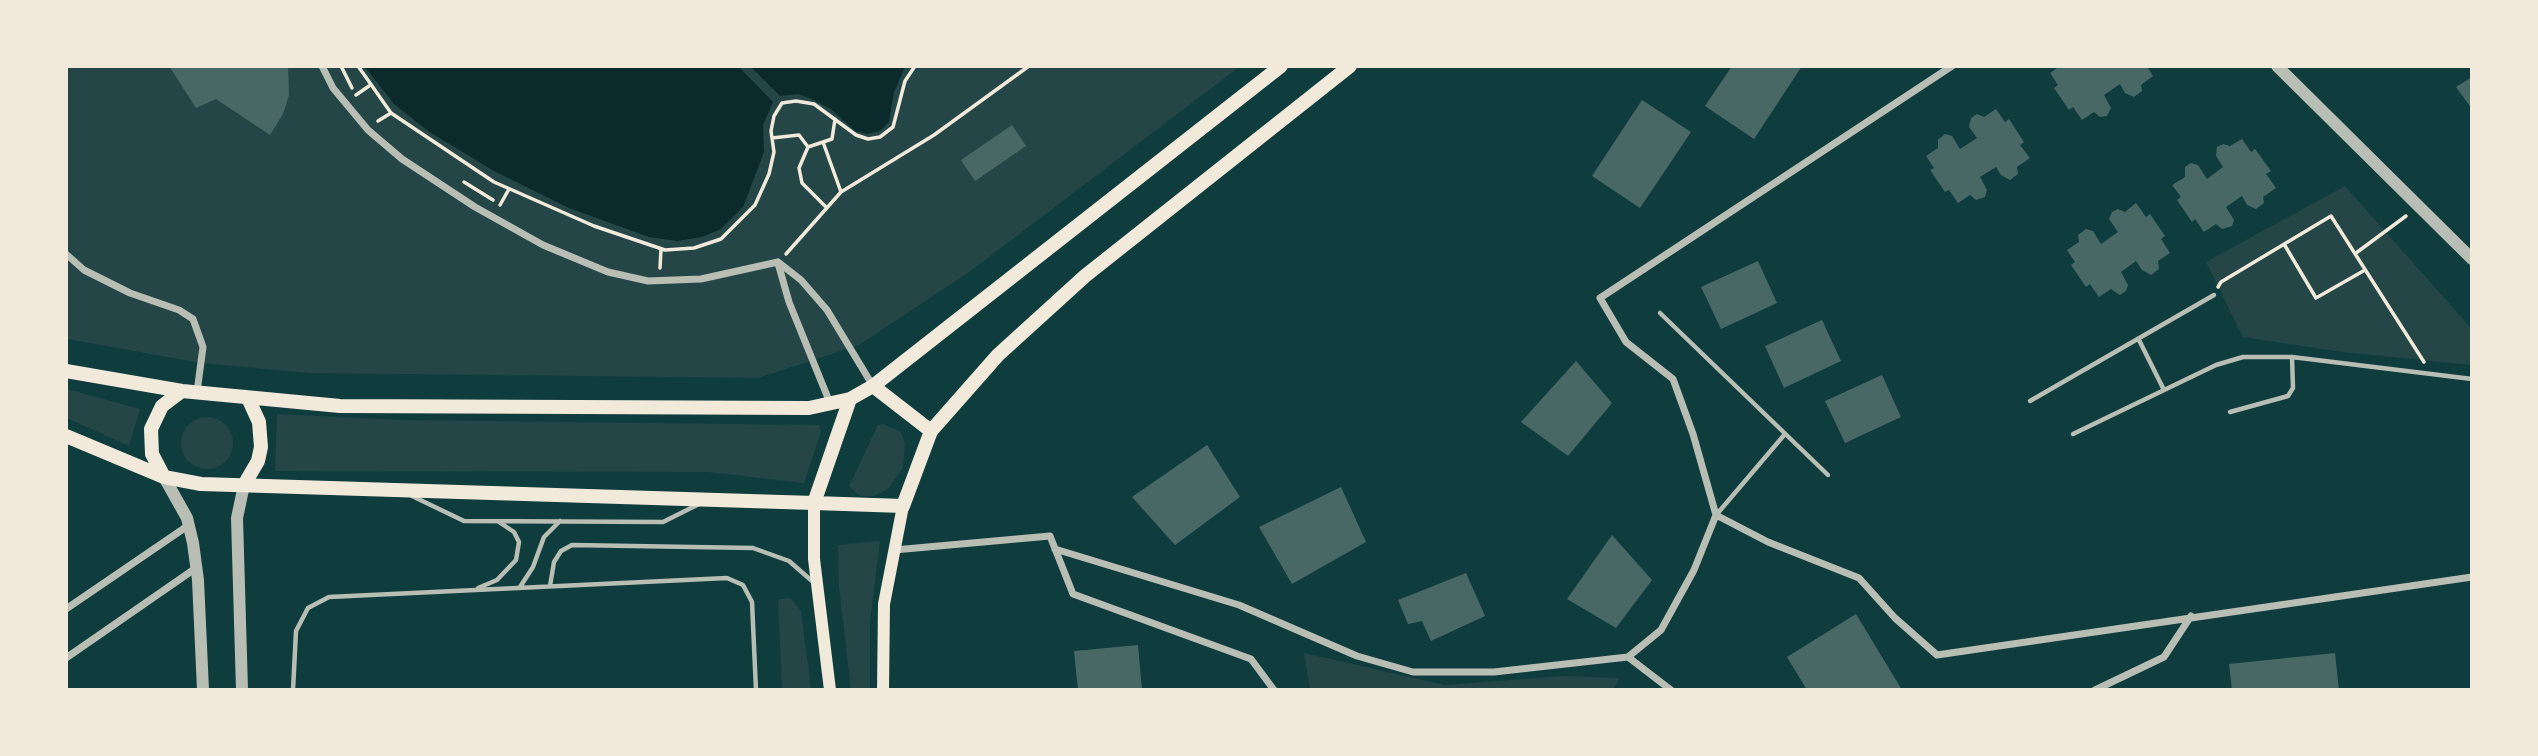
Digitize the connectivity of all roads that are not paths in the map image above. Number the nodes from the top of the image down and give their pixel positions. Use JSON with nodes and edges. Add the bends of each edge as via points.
{"nodes":[{"id":1,"x":322,"y":66,"type":"edge"},
{"id":2,"x":1281,"y":66,"type":"edge"},
{"id":3,"x":1350,"y":66,"type":"edge"},
{"id":4,"x":1952,"y":66,"type":"edge"},
{"id":5,"x":2277,"y":66,"type":"edge"},
{"id":6,"x":66,"y":254,"type":"edge"},
{"id":7,"x":2472,"y":260,"type":"edge"},
{"id":8,"x":778,"y":262,"type":"junction"},
{"id":9,"x":2214,"y":295,"type":"road end"},
{"id":10,"x":1660,"y":313,"type":"dead end"},
{"id":11,"x":2139,"y":340,"type":"junction"},
{"id":12,"x":2292,"y":357,"type":"junction"},
{"id":13,"x":66,"y":372,"type":"edge"},
{"id":14,"x":2472,"y":380,"type":"edge"},
{"id":15,"x":873,"y":386,"type":"junction"},
{"id":16,"x":2164,"y":390,"type":"junction"},
{"id":17,"x":189,"y":391,"type":"junction"},
{"id":18,"x":248,"y":398,"type":"junction"},
{"id":19,"x":850,"y":400,"type":"junction"},
{"id":20,"x":2030,"y":401,"type":"dead end"},
{"id":21,"x":830,"y":404,"type":"junction"},
{"id":22,"x":2230,"y":412,"type":"dead end"},
{"id":23,"x":931,"y":431,"type":"junction"},
{"id":24,"x":1785,"y":434,"type":"junction"},
{"id":25,"x":2073,"y":434,"type":"dead end"},
{"id":26,"x":66,"y":436,"type":"edge"},
{"id":27,"x":1828,"y":475,"type":"dead end"},
{"id":28,"x":164,"y":477,"type":"junction"},
{"id":29,"x":244,"y":485,"type":"junction"},
{"id":30,"x":402,"y":490,"type":"junction"},
{"id":31,"x":709,"y":498,"type":"junction"},
{"id":32,"x":814,"y":503,"type":"junction"},
{"id":33,"x":903,"y":506,"type":"junction"},
{"id":34,"x":1716,"y":515,"type":"junction"},
{"id":35,"x":498,"y":521,"type":"junction"},
{"id":36,"x":560,"y":521,"type":"junction"},
{"id":37,"x":189,"y":525,"type":"junction"},
{"id":38,"x":1055,"y":549,"type":"junction"},
{"id":39,"x":893,"y":550,"type":"junction"},
{"id":40,"x":196,"y":568,"type":"junction"},
{"id":41,"x":2472,"y":577,"type":"edge"},
{"id":42,"x":816,"y":585,"type":"junction"},
{"id":43,"x":550,"y":586,"type":"junction"},
{"id":44,"x":520,"y":588,"type":"junction"},
{"id":45,"x":473,"y":590,"type":"junction"},
{"id":46,"x":66,"y":609,"type":"edge"},
{"id":47,"x":2191,"y":616,"type":"junction"},
{"id":48,"x":1628,"y":657,"type":"junction"},
{"id":49,"x":66,"y":658,"type":"edge"},
{"id":50,"x":203,"y":690,"type":"edge"},
{"id":51,"x":242,"y":690,"type":"edge"},
{"id":52,"x":293,"y":690,"type":"edge"},
{"id":53,"x":756,"y":690,"type":"edge"},
{"id":54,"x":830,"y":690,"type":"edge"},
{"id":55,"x":883,"y":690,"type":"edge"},
{"id":56,"x":1274,"y":690,"type":"edge"},
{"id":57,"x":1671,"y":690,"type":"edge"},
{"id":58,"x":2095,"y":690,"type":"edge"}],
"edges":[{"from":1,"to":8,"type":"street","via":[[368,130],[402,159],[543,245],[608,272],[648,281],[701,279]]},
{"from":2,"to":15,"type":"main road"},
{"from":3,"to":23,"type":"main road","via":[[1085,276],[998,355]]},
{"from":4,"to":34,"type":"street","via":[[1600,298],[1626,342],[1673,379]]},
{"from":5,"to":7,"type":"street"},
{"from":6,"to":17,"type":"street","via":[[83,270],[193,319],[203,347]]},
{"from":8,"to":15,"type":"street","via":[[827,310]]},
{"from":8,"to":21,"type":"street"},
{"from":9,"to":11,"type":"lane"},
{"from":10,"to":24,"type":"lane"},
{"from":11,"to":16,"type":"lane"},
{"from":11,"to":20,"type":"lane"},
{"from":12,"to":14,"type":"lane"},
{"from":12,"to":16,"type":"lane","via":[[2243,357]]},
{"from":12,"to":22,"type":"lane","via":[[2293,388],[2288,396]]},
{"from":13,"to":17,"type":"main road"},
{"from":15,"to":19,"type":"main road"},
{"from":15,"to":23,"type":"main road"},
{"from":16,"to":25,"type":"lane"},
{"from":17,"to":18,"type":"main road"},
{"from":17,"to":28,"type":"main road","via":[[162,406],[151,429],[152,454]]},
{"from":18,"to":21,"type":"main road","via":[[406,407],[799,408]]},
{"from":18,"to":29,"type":"main road","via":[[259,422],[261,447]]},
{"from":19,"to":21,"type":"main road"},
{"from":19,"to":32,"type":"main road"},
{"from":23,"to":33,"type":"main road"},
{"from":24,"to":27,"type":"lane"},
{"from":24,"to":34,"type":"lane"},
{"from":26,"to":28,"type":"main road"},
{"from":28,"to":29,"type":"main road"},
{"from":28,"to":37,"type":"street"},
{"from":29,"to":30,"type":"main road"},
{"from":29,"to":51,"type":"street","via":[[237,518]]},
{"from":30,"to":31,"type":"main road"},
{"from":30,"to":35,"type":"lane","via":[[464,521]]},
{"from":31,"to":32,"type":"main road"},
{"from":31,"to":36,"type":"lane","via":[[663,522]]},
{"from":32,"to":33,"type":"main road"},
{"from":32,"to":42,"type":"main road"},
{"from":33,"to":39,"type":"main road"},
{"from":34,"to":47,"type":"street","via":[[1768,542],[1859,578],[1937,655]]},
{"from":34,"to":48,"type":"street","via":[[1694,570],[1661,630]]},
{"from":35,"to":36,"type":"lane"},
{"from":35,"to":45,"type":"lane","via":[[514,532],[519,542],[516,560],[496,580]]},
{"from":36,"to":44,"type":"lane","via":[[544,537]]},
{"from":37,"to":40,"type":"street"},
{"from":37,"to":46,"type":"street"},
{"from":38,"to":39,"type":"street","via":[[1050,536]]},
{"from":38,"to":48,"type":"street","via":[[1239,605],[1357,656],[1413,672],[1494,672]]},
{"from":38,"to":56,"type":"street","via":[[1073,594],[1251,659]]},
{"from":39,"to":55,"type":"main road","via":[[884,604]]},
{"from":40,"to":49,"type":"street"},
{"from":40,"to":50,"type":"street"},
{"from":41,"to":47,"type":"street"},
{"from":42,"to":43,"type":"lane","via":[[789,561],[753,548],[572,545],[554,562]]},
{"from":42,"to":54,"type":"main road"},
{"from":43,"to":44,"type":"lane"},
{"from":43,"to":53,"type":"lane","via":[[727,578],[743,585],[752,602]]},
{"from":44,"to":45,"type":"lane"},
{"from":45,"to":52,"type":"lane","via":[[329,597],[308,608],[296,631]]},
{"from":47,"to":58,"type":"street","via":[[2164,657]]},
{"from":48,"to":57,"type":"street"}]}
